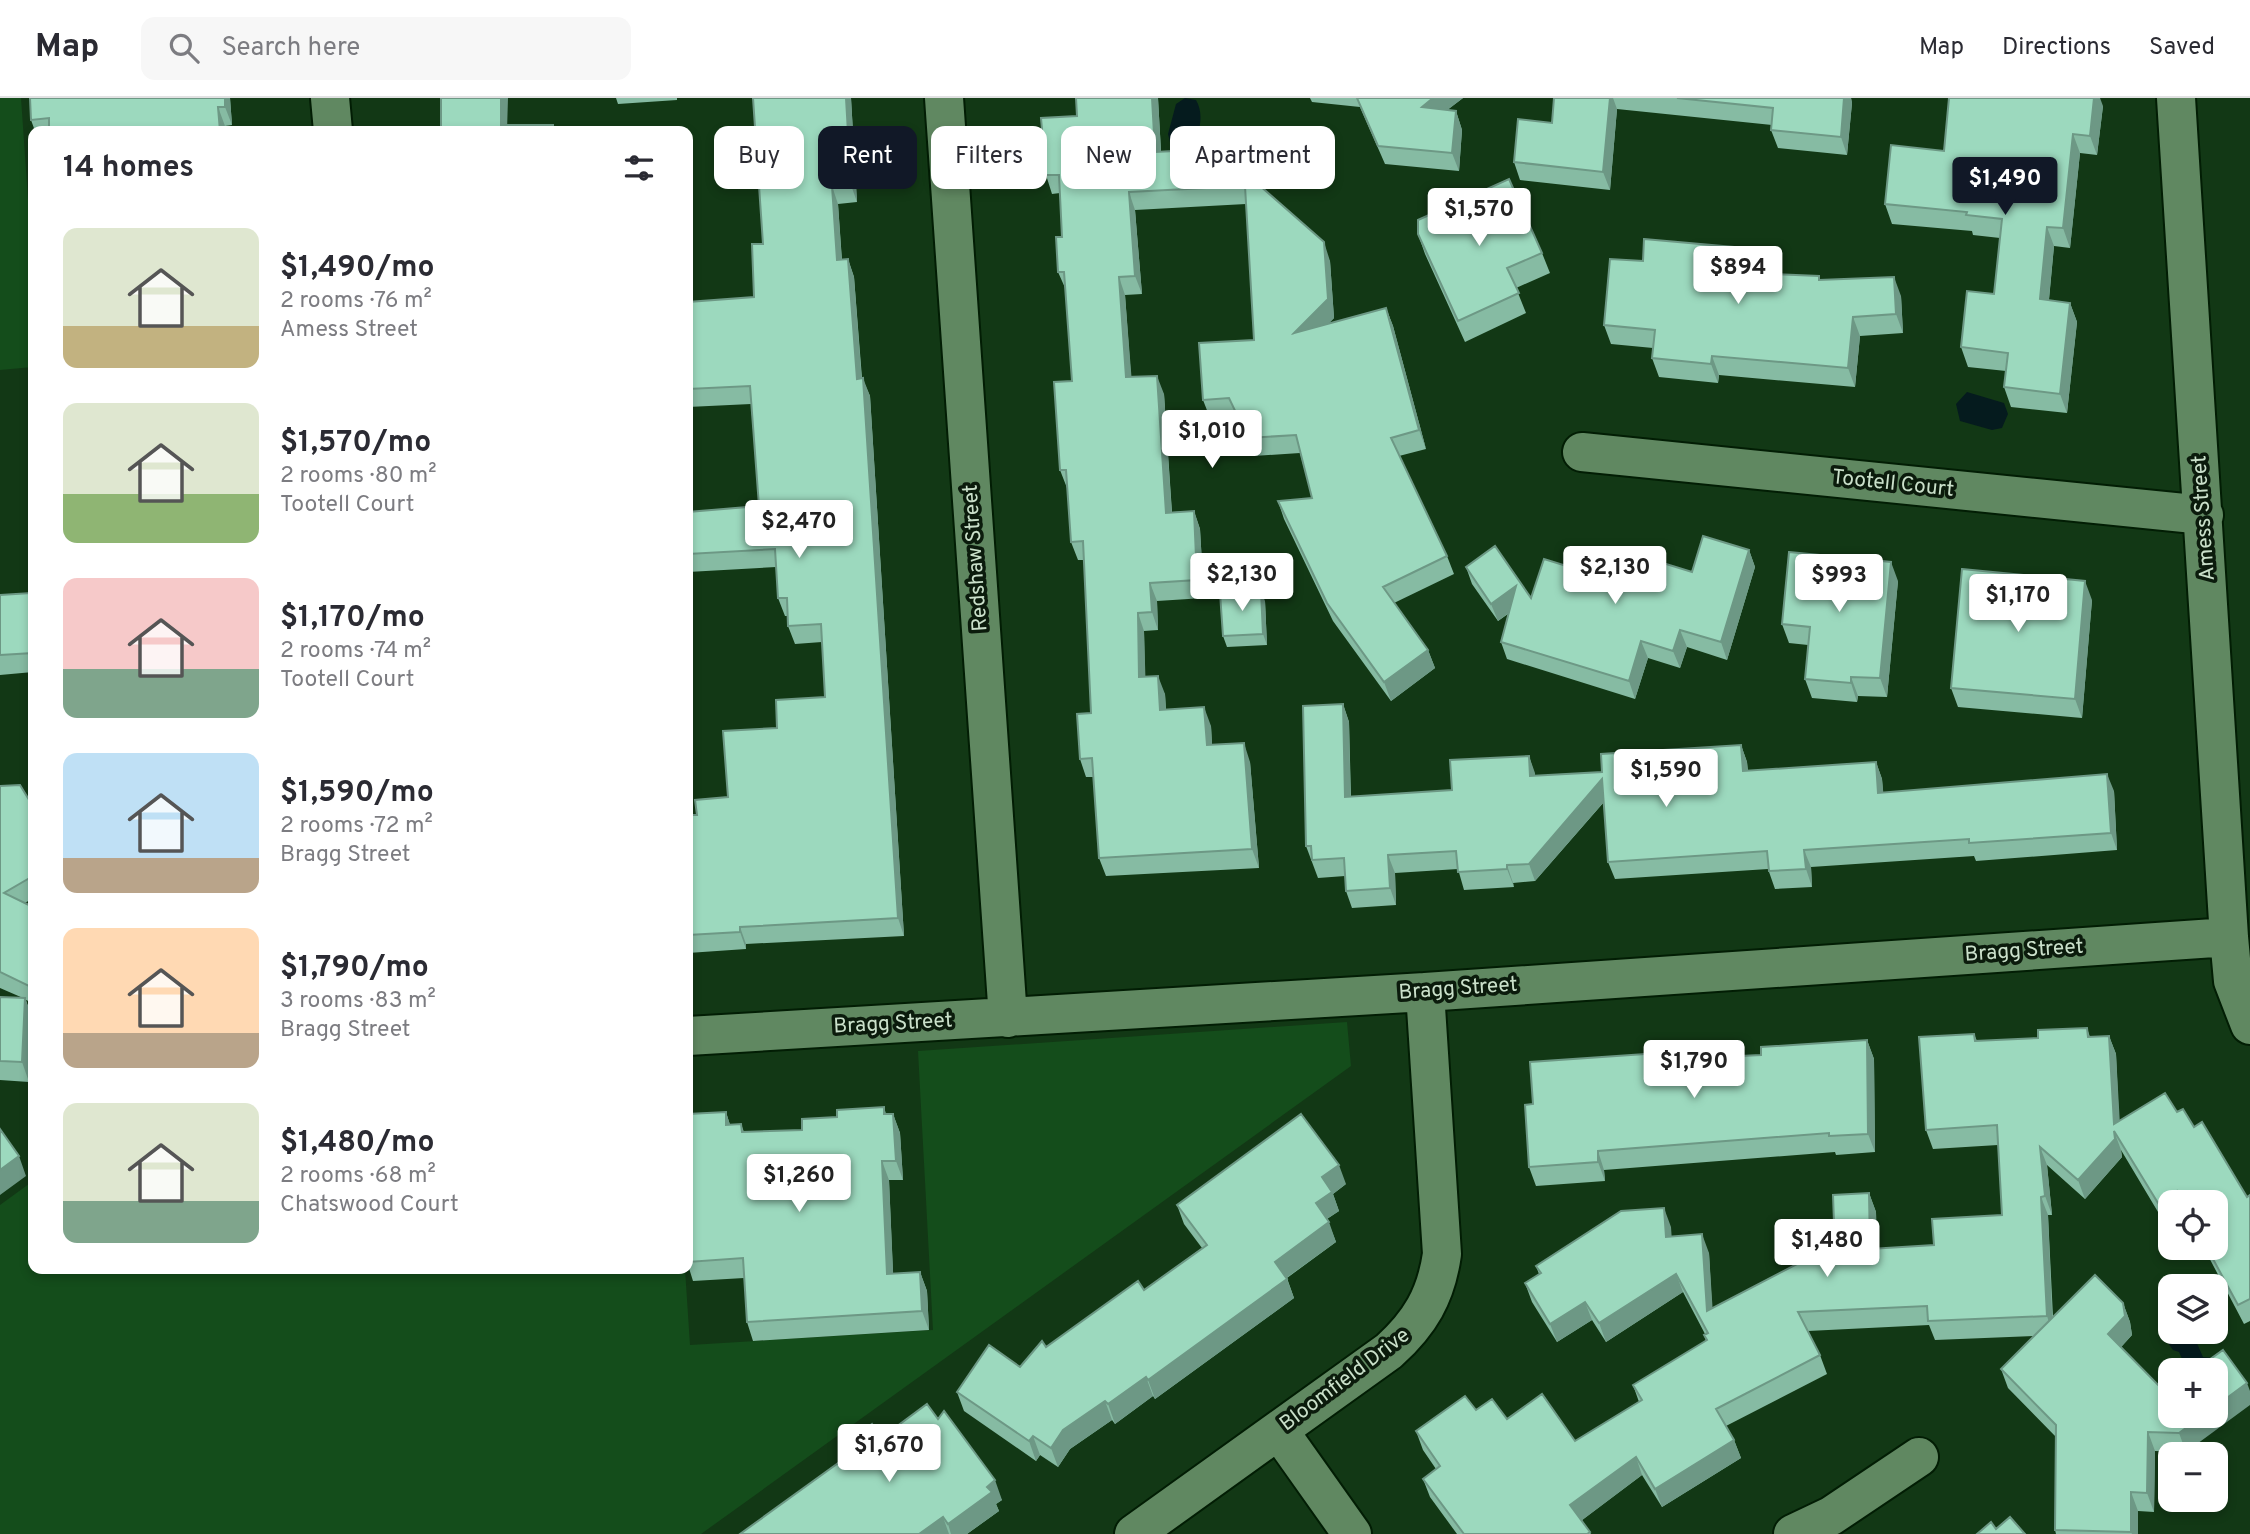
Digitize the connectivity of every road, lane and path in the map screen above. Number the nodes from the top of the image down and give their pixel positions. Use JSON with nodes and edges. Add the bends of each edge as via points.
{"nodes":[{"id":1,"x":330,"y":98,"type":"edge"},
{"id":2,"x":944,"y":98,"type":"edge"},
{"id":3,"x":2176,"y":98,"type":"edge"},
{"id":4,"x":332,"y":126,"type":"edge"},
{"id":5,"x":1582,"y":452,"type":"dead end"},
{"id":6,"x":2204,"y":515,"type":"junction"},
{"id":7,"x":2229,"y":937,"type":"junction"},
{"id":8,"x":1425,"y":992,"type":"junction"},
{"id":9,"x":1008,"y":1017,"type":"junction"},
{"id":10,"x":2250,"y":1025,"type":"edge"},
{"id":11,"x":693,"y":1036,"type":"edge"},
{"id":12,"x":1279,"y":1431,"type":"junction"},
{"id":13,"x":1919,"y":1457,"type":"dead end"},
{"id":14,"x":1134,"y":1534,"type":"edge"},
{"id":15,"x":1352,"y":1534,"type":"edge"},
{"id":16,"x":1793,"y":1534,"type":"edge"}],
"edges":[{"from":1,"to":4,"type":"street"},
{"from":2,"to":9,"type":"street","name":"Redshaw Street"},
{"from":3,"to":6,"type":"street","name":"Amess Street"},
{"from":5,"to":6,"type":"street","name":"Tootell Court"},
{"from":6,"to":7,"type":"street","name":"Amess Street"},
{"from":7,"to":8,"type":"street","name":"Bragg Street"},
{"from":7,"to":10,"type":"street","name":"Amess Street","via":[[2233,981]]},
{"from":8,"to":9,"type":"street","name":"Bragg Street"},
{"from":8,"to":12,"type":"street","name":"Bloomfield Drive","via":[[1442,1254],[1438,1280],[1413,1330]]},
{"from":9,"to":11,"type":"street","name":"Bragg Street"},
{"from":12,"to":14,"type":"street","name":"Bloomfield Drive"},
{"from":12,"to":15,"type":"street"},
{"from":13,"to":16,"type":"street","via":[[1831,1516]]}]}
